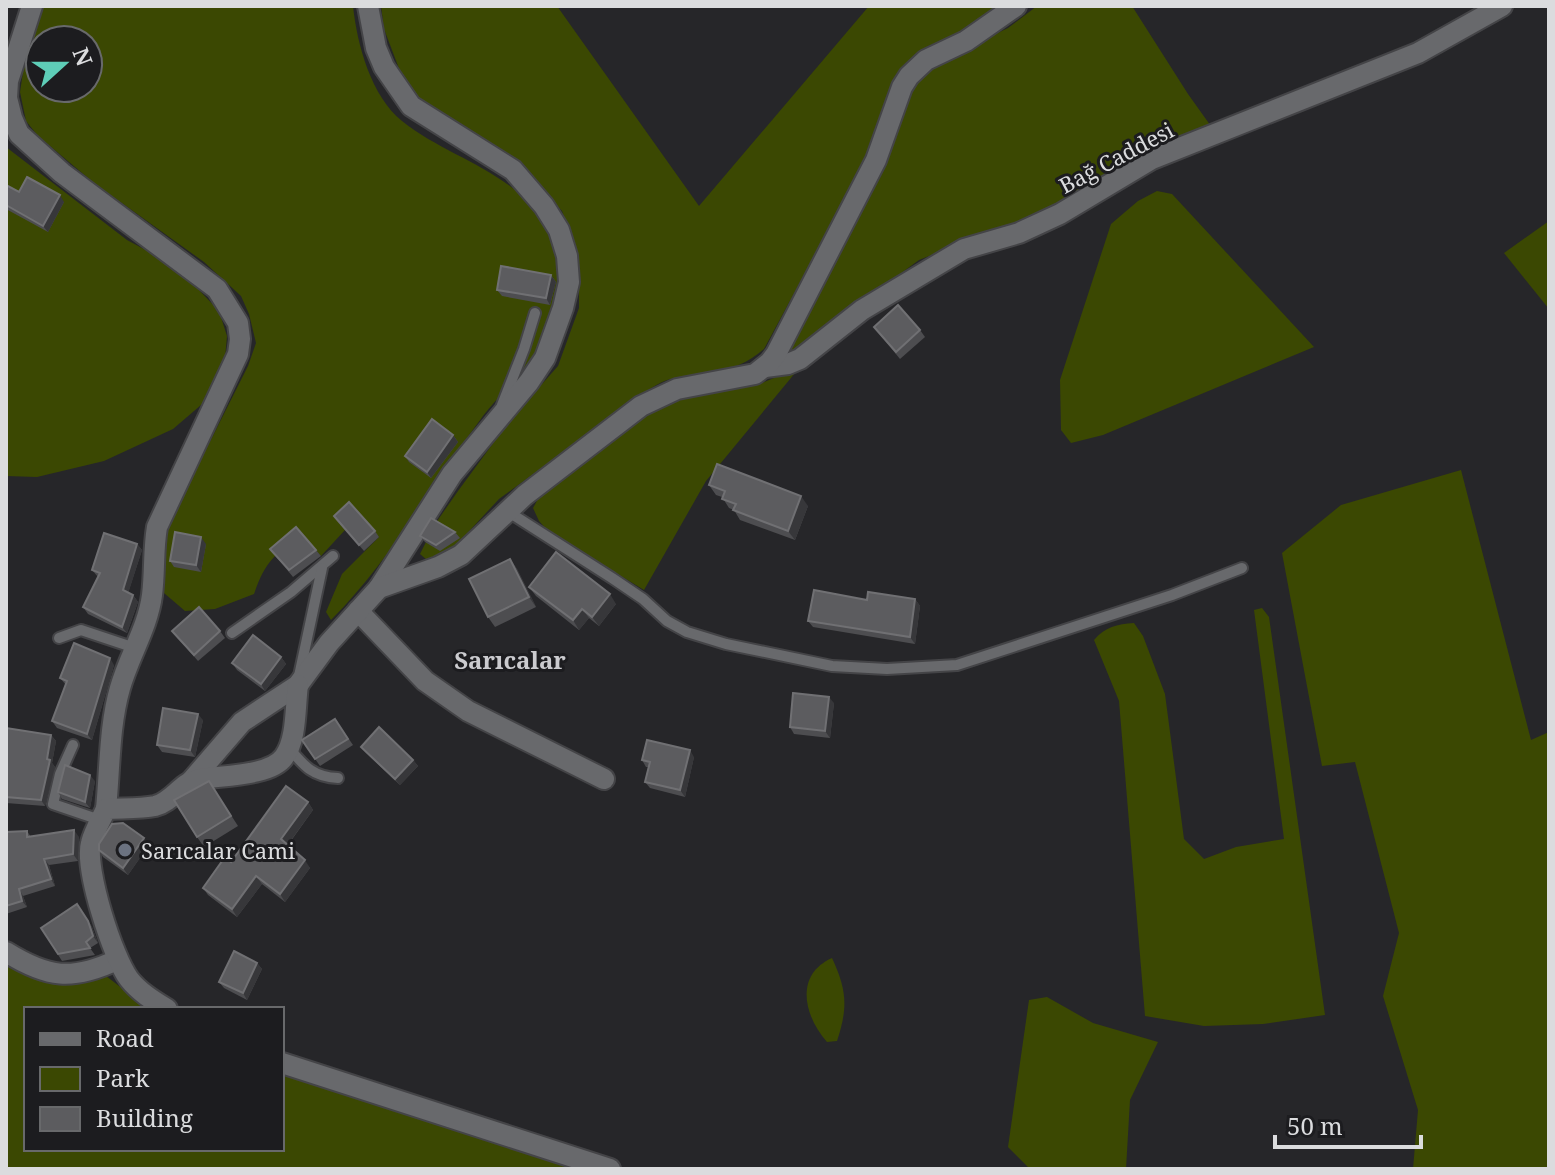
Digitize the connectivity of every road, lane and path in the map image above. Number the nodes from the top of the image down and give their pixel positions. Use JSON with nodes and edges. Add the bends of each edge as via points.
{"nodes":[{"id":1,"x":32,"y":6,"type":"edge"},
{"id":2,"x":368,"y":6,"type":"edge"},
{"id":3,"x":1016,"y":6,"type":"edge"},
{"id":4,"x":1502,"y":6,"type":"edge"},
{"id":5,"x":535,"y":313,"type":"dead end"},
{"id":6,"x":765,"y":367,"type":"junction"},
{"id":7,"x":497,"y":418,"type":"junction"},
{"id":8,"x":507,"y":511,"type":"junction"},
{"id":9,"x":333,"y":556,"type":"dead end"},
{"id":10,"x":322,"y":568,"type":"junction"},
{"id":11,"x":1242,"y":568,"type":"dead end"},
{"id":12,"x":379,"y":588,"type":"junction"},
{"id":13,"x":358,"y":611,"type":"junction"},
{"id":14,"x":232,"y":633,"type":"dead end"},
{"id":15,"x":59,"y":638,"type":"dead end"},
{"id":16,"x":135,"y":648,"type":"junction"},
{"id":17,"x":298,"y":685,"type":"junction"},
{"id":18,"x":73,"y":745,"type":"dead end"},
{"id":19,"x":289,"y":748,"type":"junction"},
{"id":20,"x":338,"y":778,"type":"dead end"},
{"id":21,"x":604,"y":779,"type":"dead end"},
{"id":22,"x":192,"y":780,"type":"junction"},
{"id":23,"x":103,"y":815,"type":"junction"},
{"id":24,"x":6,"y":952,"type":"edge"},
{"id":25,"x":117,"y":960,"type":"junction"},
{"id":26,"x":164,"y":1007,"type":"edge"},
{"id":27,"x":284,"y":1064,"type":"edge"},
{"id":28,"x":610,"y":1169,"type":"edge"}],
"edges":[{"from":1,"to":16,"type":"street","via":[[8,81],[7,98],[19,134],[62,173],[217,289],[238,323],[238,354],[157,527],[153,594]]},
{"from":2,"to":7,"type":"street","via":[[376,48],[411,106],[513,170],[559,230],[569,282],[563,308],[545,358]]},
{"from":3,"to":6,"type":"street","via":[[985,30],[926,60],[909,76],[876,160]]},
{"from":4,"to":6,"type":"street","name":"Bağ Caddesi","via":[[1418,53],[1152,159],[1060,214],[964,249],[862,310],[800,359]]},
{"from":5,"to":7,"type":"lane"},
{"from":6,"to":8,"type":"street","name":"Bağ Caddesi","via":[[734,380],[677,389],[641,406]]},
{"from":7,"to":12,"type":"street","via":[[452,474]]},
{"from":8,"to":11,"type":"lane","via":[[687,632],[832,666],[957,665]]},
{"from":8,"to":12,"type":"street","name":"Bağ Caddesi","via":[[451,562]]},
{"from":9,"to":10,"type":"lane"},
{"from":10,"to":14,"type":"lane"},
{"from":10,"to":17,"type":"lane"},
{"from":12,"to":13,"type":"street"},
{"from":13,"to":17,"type":"street"},
{"from":13,"to":21,"type":"street","via":[[425,681],[468,711]]},
{"from":15,"to":16,"type":"lane","via":[[81,630]]},
{"from":16,"to":23,"type":"street","via":[[114,712]]},
{"from":17,"to":19,"type":"street"},
{"from":17,"to":22,"type":"street","via":[[242,722]]},
{"from":18,"to":23,"type":"lane","via":[[53,804]]},
{"from":19,"to":20,"type":"lane","via":[[312,773]]},
{"from":19,"to":22,"type":"street","via":[[281,762],[267,768]]},
{"from":22,"to":23,"type":"street","via":[[163,803]]},
{"from":23,"to":25,"type":"street","via":[[89,854]]},
{"from":24,"to":25,"type":"street","via":[[55,975],[83,973]]},
{"from":25,"to":26,"type":"street","via":[[139,989]]},
{"from":27,"to":28,"type":"street"}]}
